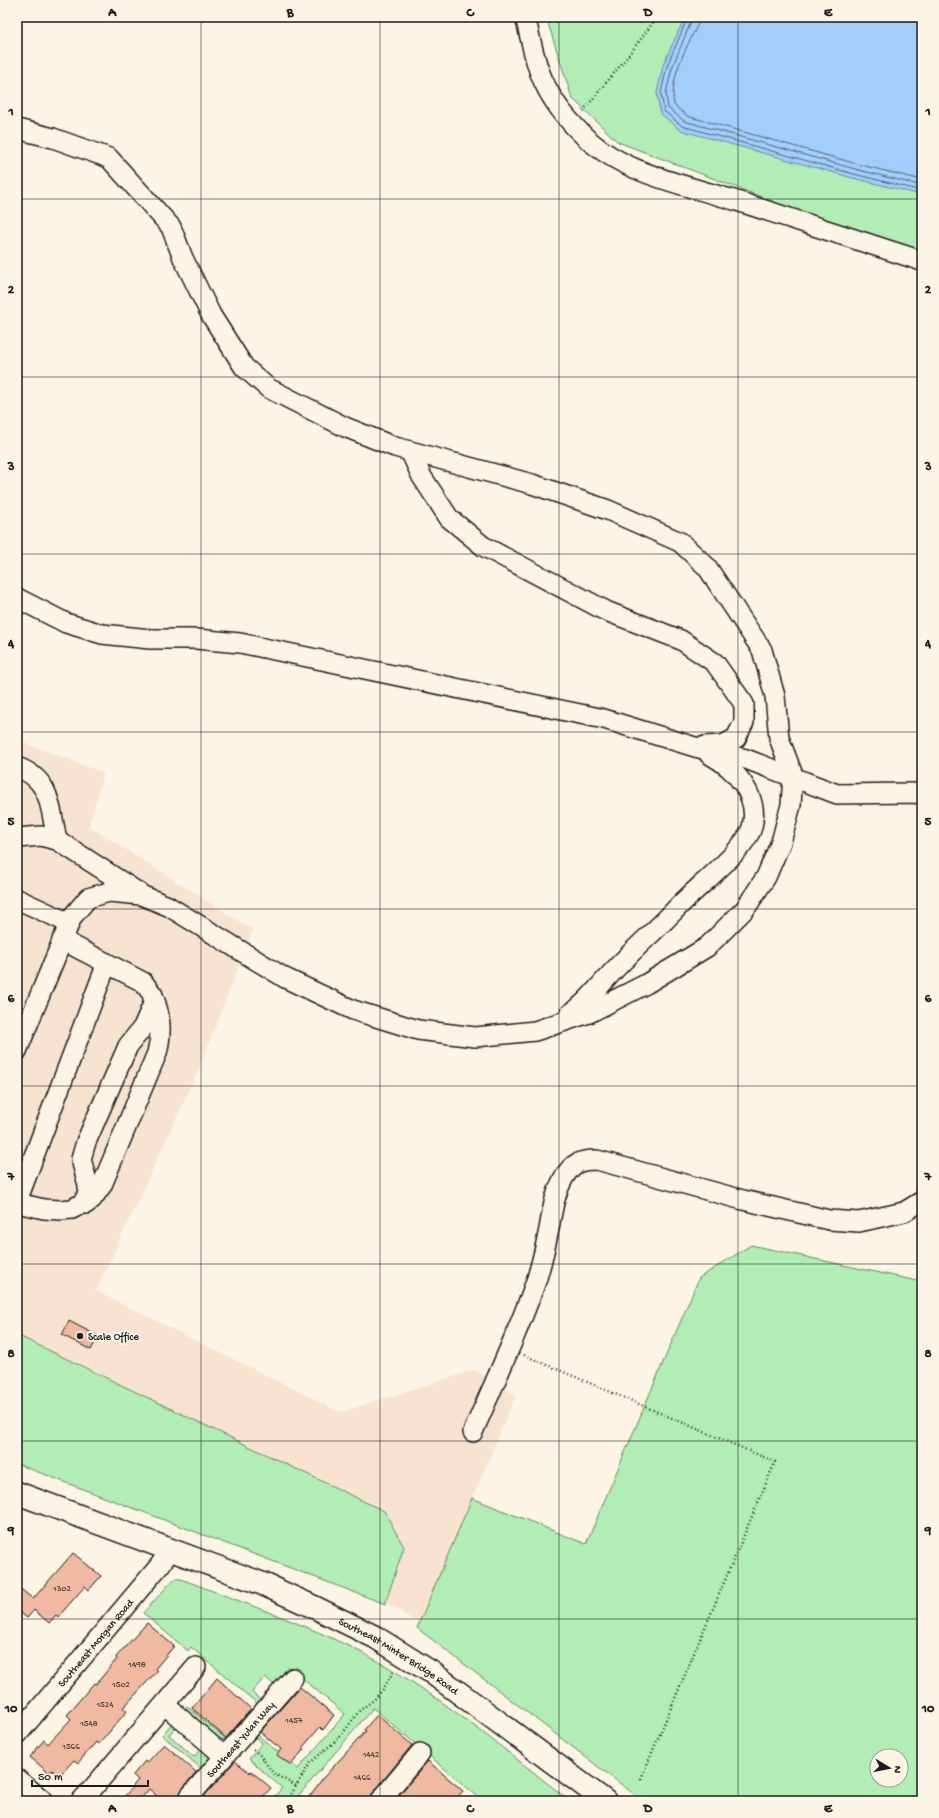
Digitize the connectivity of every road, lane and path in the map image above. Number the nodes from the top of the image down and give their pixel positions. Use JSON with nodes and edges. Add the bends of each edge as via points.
{"nodes":[{"id":1,"x":525,"y":17,"type":"edge"},
{"id":2,"x":657,"y":17,"type":"edge"},
{"id":3,"x":573,"y":123,"type":"junction"},
{"id":4,"x":17,"y":128,"type":"edge"},
{"id":5,"x":922,"y":261,"type":"edge"},
{"id":6,"x":410,"y":451,"type":"junction"},
{"id":7,"x":17,"y":598,"type":"edge"},
{"id":8,"x":695,"y":747,"type":"junction"},
{"id":9,"x":17,"y":767,"type":"edge"},
{"id":10,"x":793,"y":775,"type":"junction"},
{"id":11,"x":922,"y":794,"type":"edge"},
{"id":12,"x":17,"y":838,"type":"edge"},
{"id":13,"x":57,"y":840,"type":"junction"},
{"id":14,"x":141,"y":895,"type":"junction"},
{"id":15,"x":17,"y":898,"type":"edge"},
{"id":16,"x":69,"y":923,"type":"junction"},
{"id":17,"x":62,"y":940,"type":"junction"},
{"id":18,"x":107,"y":963,"type":"junction"},
{"id":19,"x":153,"y":995,"type":"junction"},
{"id":20,"x":554,"y":1024,"type":"junction"},
{"id":21,"x":17,"y":1051,"type":"edge"},
{"id":22,"x":922,"y":1201,"type":"edge"},
{"id":23,"x":17,"y":1202,"type":"edge"},
{"id":24,"x":72,"y":1209,"type":"junction"},
{"id":25,"x":509,"y":1349,"type":"junction"},
{"id":26,"x":472,"y":1432,"type":"dead end"},
{"id":27,"x":17,"y":1493,"type":"edge"},
{"id":28,"x":171,"y":1549,"type":"junction"},
{"id":29,"x":403,"y":1654,"type":"junction"},
{"id":30,"x":196,"y":1667,"type":"dead end"},
{"id":31,"x":293,"y":1678,"type":"dead end"},
{"id":32,"x":165,"y":1705,"type":"junction"},
{"id":33,"x":17,"y":1735,"type":"edge"},
{"id":34,"x":240,"y":1738,"type":"junction"},
{"id":35,"x":420,"y":1753,"type":"dead end"},
{"id":36,"x":224,"y":1756,"type":"junction"},
{"id":37,"x":17,"y":1778,"type":"edge"},
{"id":38,"x":640,"y":1781,"type":"dead end"},
{"id":39,"x":296,"y":1786,"type":"junction"},
{"id":40,"x":44,"y":1801,"type":"edge"},
{"id":41,"x":81,"y":1801,"type":"edge"},
{"id":42,"x":189,"y":1801,"type":"edge"},
{"id":43,"x":287,"y":1801,"type":"edge"},
{"id":44,"x":380,"y":1801,"type":"edge"},
{"id":45,"x":605,"y":1801,"type":"edge"}],
"edges":[{"from":1,"to":3,"type":"street","via":[[540,73],[556,102]]},
{"from":2,"to":3,"type":"path"},
{"from":3,"to":5,"type":"street","via":[[602,150],[629,165],[674,184],[735,200]]},
{"from":4,"to":6,"type":"street","via":[[109,158],[171,227],[211,315],[244,367],[268,388],[345,426]]},
{"from":6,"to":8,"type":"street","via":[[422,477],[448,518],[483,546],[606,611],[682,640],[715,662],[744,704],[744,722],[736,738],[723,745]]},
{"from":6,"to":10,"type":"street","via":[[532,484],[608,510],[680,542],[707,567],[762,650],[775,696],[779,738]]},
{"from":7,"to":8,"type":"street","via":[[66,623],[102,634],[240,643],[604,719]]},
{"from":8,"to":10,"type":"street","via":[[746,759]]},
{"from":8,"to":20,"type":"street","via":[[718,758],[736,774],[748,792],[753,813],[752,828],[742,845],[632,952],[590,997]]},
{"from":9,"to":13,"type":"street","via":[[28,771],[42,783],[49,799]]},
{"from":10,"to":11,"type":"street","via":[[838,794]]},
{"from":10,"to":20,"type":"street","via":[[792,805],[781,842],[766,877],[745,909],[707,947],[653,980],[589,1013]]},
{"from":12,"to":13,"type":"street","via":[[41,836]]},
{"from":13,"to":14,"type":"street"},
{"from":14,"to":16,"type":"street","via":[[109,892],[88,898]]},
{"from":14,"to":20,"type":"street","via":[[168,906],[285,978],[353,1010],[418,1030],[475,1037],[535,1031]]},
{"from":15,"to":16,"type":"street"},
{"from":16,"to":17,"type":"street"},
{"from":17,"to":18,"type":"street"},
{"from":17,"to":21,"type":"street"},
{"from":18,"to":19,"type":"street","via":[[143,982]]},
{"from":18,"to":23,"type":"street"},
{"from":19,"to":24,"type":"street","via":[[149,1016],[128,1046],[86,1142],[81,1159],[88,1193],[83,1203]]},
{"from":19,"to":24,"type":"street","via":[[161,1025],[157,1053],[102,1185],[92,1200]]},
{"from":22,"to":25,"type":"street","via":[[904,1212],[859,1222],[828,1220],[743,1200],[597,1160],[583,1160],[572,1166],[553,1205],[537,1277]]},
{"from":23,"to":24,"type":"street","via":[[44,1209]]},
{"from":25,"to":26,"type":"street"},
{"from":25,"to":38,"type":"path","via":[[776,1462]]},
{"from":27,"to":28,"type":"main road","name":"Southeast Minter Bridge Road"},
{"from":28,"to":29,"type":"main road","name":"Southeast Minter Bridge Road","via":[[289,1595]]},
{"from":28,"to":33,"type":"street","name":"Southeast Morgan Road"},
{"from":29,"to":39,"type":"path","via":[[384,1688],[374,1700],[360,1710],[340,1737],[310,1763]]},
{"from":29,"to":45,"type":"main road","name":"Southeast Minter Bridge Road"},
{"from":30,"to":32,"type":"street"},
{"from":31,"to":34,"type":"street","name":"Southeast Yulan Way"},
{"from":32,"to":36,"type":"street"},
{"from":32,"to":41,"type":"street"},
{"from":34,"to":36,"type":"street","name":"Southeast Yulan Way"},
{"from":34,"to":39,"type":"path","via":[[259,1754],[273,1773]]},
{"from":35,"to":44,"type":"street"},
{"from":36,"to":42,"type":"street","name":"Southeast Yulan Way","via":[[190,1796]]},
{"from":37,"to":40,"type":"street"},
{"from":39,"to":43,"type":"path"}]}
